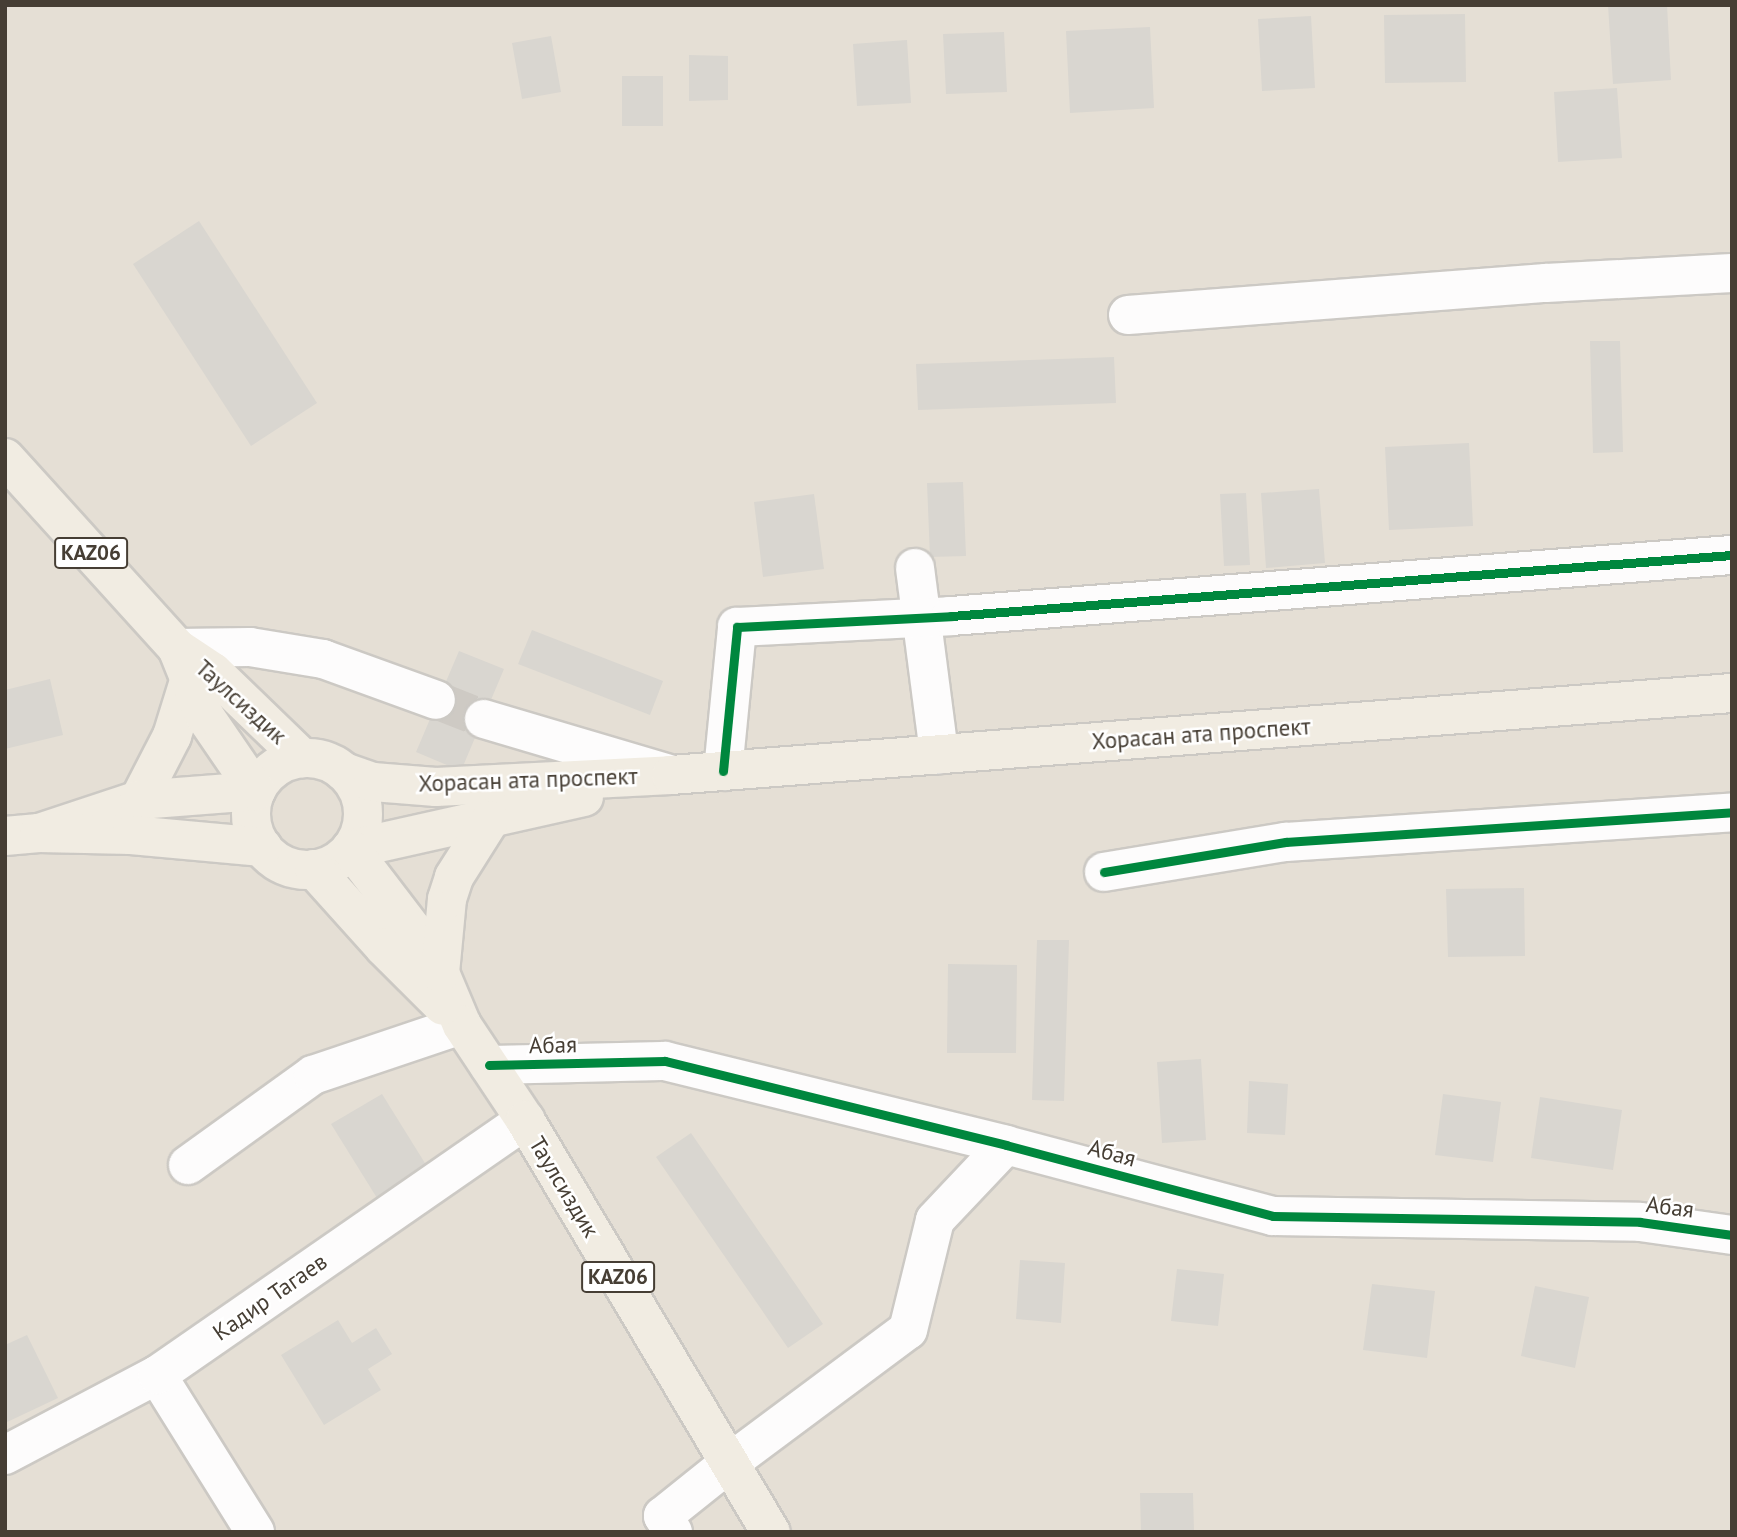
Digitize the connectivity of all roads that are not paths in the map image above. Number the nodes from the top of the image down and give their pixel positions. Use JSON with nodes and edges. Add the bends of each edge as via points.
{"nodes":[{"id":1,"x":1732,"y":273,"type":"edge"},
{"id":2,"x":1128,"y":315,"type":"dead end"},
{"id":3,"x":5,"y":458,"type":"edge"},
{"id":4,"x":1732,"y":555,"type":"edge"},
{"id":5,"x":915,"y":568,"type":"dead end"},
{"id":6,"x":921,"y":618,"type":"junction"},
{"id":7,"x":183,"y":664,"type":"junction"},
{"id":8,"x":1732,"y":693,"type":"edge"},
{"id":9,"x":436,"y":700,"type":"tunnel mouth"},
{"id":10,"x":484,"y":719,"type":"tunnel mouth"},
{"id":11,"x":939,"y":754,"type":"junction"},
{"id":12,"x":302,"y":758,"type":"junction"},
{"id":13,"x":723,"y":771,"type":"junction"},
{"id":14,"x":344,"y":772,"type":"junction"},
{"id":15,"x":671,"y":775,"type":"junction"},
{"id":16,"x":256,"y":791,"type":"junction"},
{"id":17,"x":139,"y":800,"type":"junction"},
{"id":18,"x":1732,"y":812,"type":"edge"},
{"id":19,"x":490,"y":820,"type":"junction"},
{"id":20,"x":22,"y":835,"type":"edge"},
{"id":21,"x":262,"y":847,"type":"junction"},
{"id":22,"x":351,"y":849,"type":"junction"},
{"id":23,"x":314,"y":869,"type":"junction"},
{"id":24,"x":1104,"y":872,"type":"dead end"},
{"id":25,"x":440,"y":973,"type":"junction"},
{"id":26,"x":462,"y":1025,"type":"junction"},
{"id":27,"x":488,"y":1065,"type":"junction"},
{"id":28,"x":525,"y":1120,"type":"junction"},
{"id":29,"x":1006,"y":1145,"type":"junction"},
{"id":30,"x":188,"y":1165,"type":"dead end"},
{"id":31,"x":1732,"y":1235,"type":"edge"},
{"id":32,"x":157,"y":1375,"type":"junction"},
{"id":33,"x":5,"y":1455,"type":"edge"},
{"id":34,"x":728,"y":1464,"type":"junction"},
{"id":35,"x":255,"y":1532,"type":"edge"},
{"id":36,"x":673,"y":1532,"type":"edge"},
{"id":37,"x":771,"y":1532,"type":"edge"}],
"edges":[{"from":1,"to":2,"type":"street"},
{"from":3,"to":7,"type":"main road","name":"Таулсиздик","number":"KAZ06"},
{"from":4,"to":6,"type":"street"},
{"from":5,"to":6,"type":"street"},
{"from":6,"to":11,"type":"street"},
{"from":6,"to":13,"type":"street","via":[[737,627]]},
{"from":7,"to":9,"type":"street","via":[[250,647],[323,659]]},
{"from":7,"to":12,"type":"main road","name":"Таулсиздик","number":"KAZ06","via":[[213,672]]},
{"from":7,"to":16,"type":"main road","name":"Таулсиздик","number":"KAZ06","via":[[204,715]]},
{"from":7,"to":17,"type":"main road","via":[[172,736]]},
{"from":8,"to":11,"type":"main road","name":"Хорасан ата проспект"},
{"from":10,"to":15,"type":"street"},
{"from":11,"to":13,"type":"main road","name":"Хорасан ата проспект"},
{"from":12,"to":14,"type":"main road","via":[[324,761]]},
{"from":12,"to":16,"type":"main road","via":[[274,768]]},
{"from":13,"to":15,"type":"main road","name":"Хорасан ата проспект"},
{"from":14,"to":15,"type":"main road","name":"Хорасан ата проспект","via":[[373,782],[436,787]]},
{"from":14,"to":22,"type":"main road","via":[[354,783],[363,810]]},
{"from":15,"to":19,"type":"main road","name":"Хорасан ата проспект"},
{"from":16,"to":17,"type":"main road"},
{"from":16,"to":21,"type":"main road","via":[[251,820]]},
{"from":17,"to":20,"type":"main road"},
{"from":18,"to":24,"type":"street","via":[[1286,842]]},
{"from":19,"to":22,"type":"main road","name":"Хорасан ата проспект"},
{"from":19,"to":25,"type":"main road","via":[[454,877],[447,899]]},
{"from":20,"to":21,"type":"main road","via":[[131,835]]},
{"from":21,"to":23,"type":"main road","via":[[285,866]]},
{"from":22,"to":23,"type":"main road","via":[[329,866]]},
{"from":22,"to":25,"type":"main road","name":"Таулсиздик","number":"KAZ06"},
{"from":23,"to":26,"type":"main road","name":"Таулсиздик","number":"KAZ06"},
{"from":25,"to":26,"type":"main road","name":"Таулсиздик","number":"KAZ06"},
{"from":26,"to":27,"type":"main road","name":"Таулсиздик","number":"KAZ06"},
{"from":26,"to":30,"type":"street","via":[[313,1074]]},
{"from":27,"to":28,"type":"main road","name":"Таулсиздик","number":"KAZ06"},
{"from":27,"to":29,"type":"street","name":"Абая","via":[[665,1061]]},
{"from":28,"to":32,"type":"street","name":"Кадир Тагаев"},
{"from":28,"to":34,"type":"main road","name":"Таулсиздик","number":"KAZ06"},
{"from":29,"to":31,"type":"street","name":"Абая","via":[[1272,1216],[1640,1222]]},
{"from":29,"to":34,"type":"street","via":[[935,1220],[908,1330]]},
{"from":32,"to":33,"type":"street","name":"Кадир Тагаев"},
{"from":32,"to":35,"type":"street"},
{"from":34,"to":36,"type":"street","via":[[663,1516]]},
{"from":34,"to":37,"type":"main road","name":"Таулсиздик","number":"KAZ06"}]}
